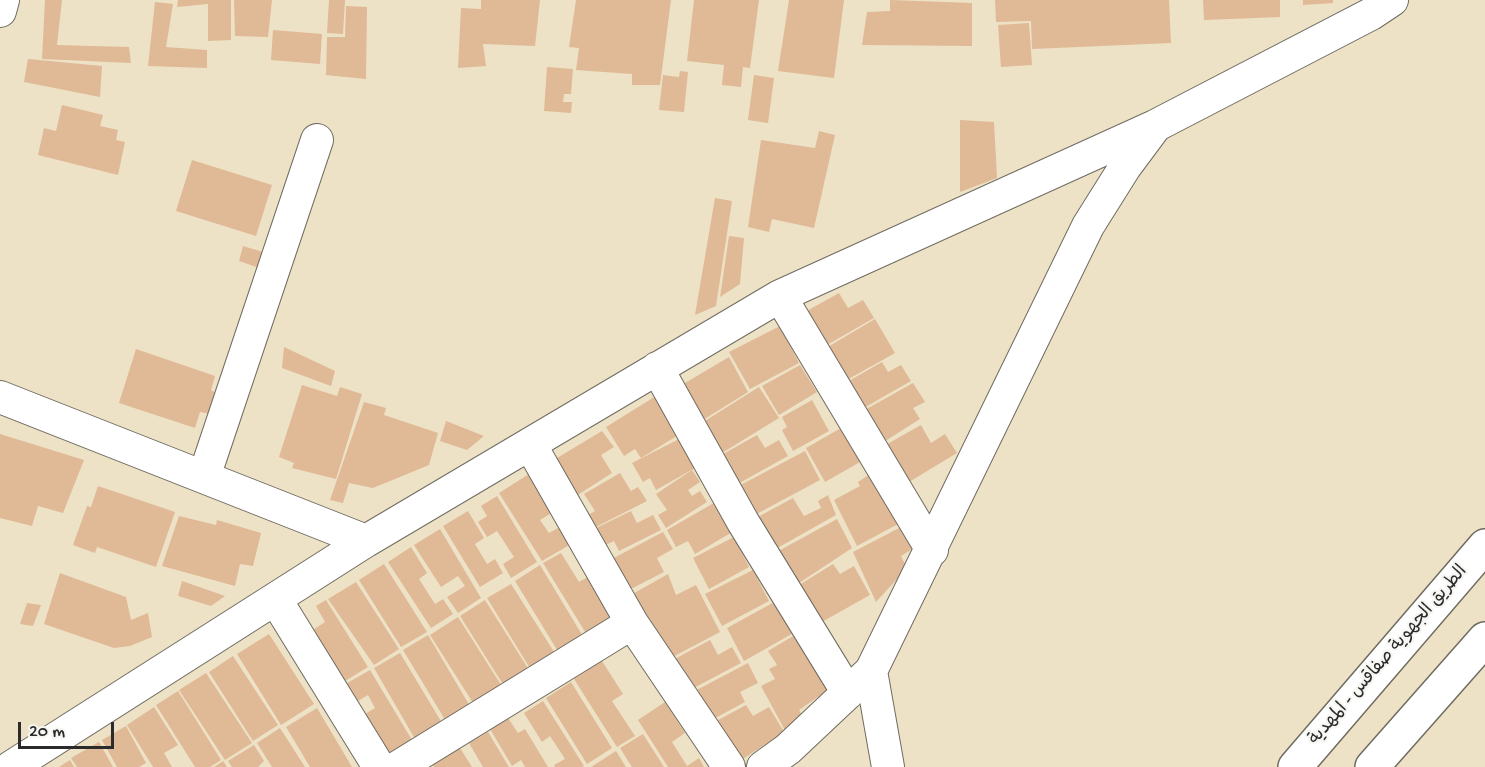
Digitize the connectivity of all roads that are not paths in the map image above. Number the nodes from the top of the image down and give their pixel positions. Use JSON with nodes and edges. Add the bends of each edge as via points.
{"nodes":[{"id":1,"x":3,"y":0,"type":"edge"},
{"id":2,"x":1392,"y":0,"type":"edge"},
{"id":3,"x":0,"y":11,"type":"edge"},
{"id":4,"x":1155,"y":126,"type":"junction"},
{"id":5,"x":316,"y":140,"type":"dead end"},
{"id":6,"x":780,"y":296,"type":"junction"},
{"id":7,"x":657,"y":368,"type":"junction"},
{"id":8,"x":0,"y":397,"type":"edge"},
{"id":9,"x":531,"y":446,"type":"junction"},
{"id":10,"x":204,"y":477,"type":"junction"},
{"id":11,"x":366,"y":541,"type":"junction"},
{"id":12,"x":1485,"y":546,"type":"edge"},
{"id":13,"x":932,"y":550,"type":"junction"},
{"id":14,"x":276,"y":600,"type":"junction"},
{"id":15,"x":632,"y":623,"type":"junction"},
{"id":16,"x":1485,"y":639,"type":"edge"},
{"id":17,"x":871,"y":671,"type":"junction"},
{"id":18,"x":848,"y":693,"type":"junction"},
{"id":19,"x":11,"y":767,"type":"edge"},
{"id":20,"x":379,"y":767,"type":"edge"},
{"id":21,"x":398,"y":767,"type":"edge"},
{"id":22,"x":729,"y":767,"type":"edge"},
{"id":23,"x":763,"y":767,"type":"edge"},
{"id":24,"x":888,"y":767,"type":"edge"},
{"id":25,"x":1294,"y":767,"type":"edge"},
{"id":26,"x":1372,"y":767,"type":"edge"}],
"edges":[{"from":1,"to":3,"type":"street"},
{"from":2,"to":4,"type":"street"},
{"from":4,"to":6,"type":"street"},
{"from":4,"to":13,"type":"street","via":[[1088,226]]},
{"from":5,"to":10,"type":"street"},
{"from":6,"to":7,"type":"street"},
{"from":6,"to":13,"type":"street"},
{"from":7,"to":9,"type":"street"},
{"from":7,"to":18,"type":"street","via":[[743,522]]},
{"from":8,"to":10,"type":"street"},
{"from":9,"to":11,"type":"street"},
{"from":9,"to":15,"type":"street"},
{"from":10,"to":11,"type":"street"},
{"from":11,"to":14,"type":"street"},
{"from":12,"to":25,"type":"main road","name":"الطريق الجهوية صفاقس - المهدية"},
{"from":13,"to":17,"type":"street"},
{"from":14,"to":19,"type":"street"},
{"from":14,"to":20,"type":"street"},
{"from":15,"to":21,"type":"street"},
{"from":15,"to":22,"type":"street"},
{"from":16,"to":26,"type":"main road"},
{"from":17,"to":18,"type":"street"},
{"from":17,"to":24,"type":"street"},
{"from":18,"to":23,"type":"street"}]}
